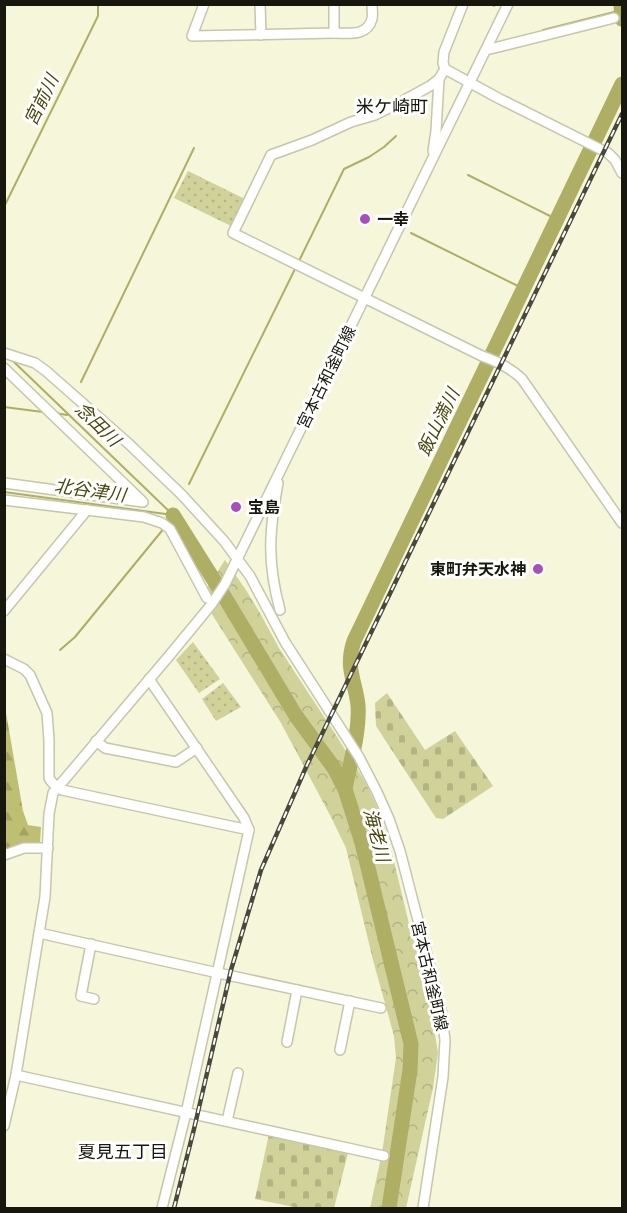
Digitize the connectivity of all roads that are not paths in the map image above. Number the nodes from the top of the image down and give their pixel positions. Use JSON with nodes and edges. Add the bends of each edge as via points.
{"nodes":[{"id":1,"x":204,"y":4,"type":"edge"},
{"id":2,"x":260,"y":4,"type":"edge"},
{"id":3,"x":334,"y":4,"type":"edge"},
{"id":4,"x":372,"y":4,"type":"edge"},
{"id":5,"x":463,"y":4,"type":"edge"},
{"id":6,"x":508,"y":4,"type":"edge"},
{"id":7,"x":614,"y":18,"type":"dead end"},
{"id":8,"x":334,"y":33,"type":"junction"},
{"id":9,"x":261,"y":34,"type":"junction"},
{"id":10,"x":486,"y":50,"type":"junction"},
{"id":11,"x":446,"y":69,"type":"junction"},
{"id":12,"x":439,"y":83,"type":"junction"},
{"id":13,"x":470,"y":83,"type":"junction"},
{"id":14,"x":429,"y":165,"type":"junction"},
{"id":15,"x":622,"y":173,"type":"edge"},
{"id":16,"x":364,"y":298,"type":"junction"},
{"id":17,"x":8,"y":354,"type":"edge"},
{"id":18,"x":4,"y":368,"type":"edge"},
{"id":19,"x":280,"y":472,"type":"junction"},
{"id":20,"x":4,"y":483,"type":"edge"},
{"id":21,"x":4,"y":500,"type":"edge"},
{"id":22,"x":87,"y":510,"type":"junction"},
{"id":23,"x":622,"y":523,"type":"edge"},
{"id":24,"x":237,"y":558,"type":"junction"},
{"id":25,"x":211,"y":599,"type":"junction"},
{"id":26,"x":280,"y":610,"type":"dead end"},
{"id":27,"x":4,"y":611,"type":"edge"},
{"id":28,"x":4,"y":659,"type":"edge"},
{"id":29,"x":149,"y":679,"type":"junction"},
{"id":30,"x":96,"y":741,"type":"junction"},
{"id":31,"x":196,"y":748,"type":"junction"},
{"id":32,"x":57,"y":787,"type":"junction"},
{"id":33,"x":249,"y":830,"type":"junction"},
{"id":34,"x":48,"y":848,"type":"junction"},
{"id":35,"x":4,"y":855,"type":"edge"},
{"id":36,"x":39,"y":933,"type":"junction"},
{"id":37,"x":91,"y":944,"type":"junction"},
{"id":38,"x":218,"y":973,"type":"junction"},
{"id":39,"x":297,"y":990,"type":"junction"},
{"id":40,"x":94,"y":999,"type":"dead end"},
{"id":41,"x":350,"y":1001,"type":"junction"},
{"id":42,"x":381,"y":1008,"type":"dead end"},
{"id":43,"x":287,"y":1042,"type":"dead end"},
{"id":44,"x":340,"y":1050,"type":"dead end"},
{"id":45,"x":238,"y":1073,"type":"dead end"},
{"id":46,"x":16,"y":1075,"type":"junction"},
{"id":47,"x":186,"y":1113,"type":"junction"},
{"id":48,"x":226,"y":1121,"type":"junction"},
{"id":49,"x":4,"y":1126,"type":"edge"},
{"id":50,"x":384,"y":1156,"type":"dead end"},
{"id":51,"x":162,"y":1209,"type":"edge"},
{"id":52,"x":423,"y":1209,"type":"edge"}],
"edges":[{"from":1,"to":9,"type":"street","via":[[192,36]]},
{"from":2,"to":9,"type":"street"},
{"from":3,"to":8,"type":"street"},
{"from":4,"to":8,"type":"street","via":[[368,27],[360,33]]},
{"from":5,"to":11,"type":"street","via":[[444,52]]},
{"from":6,"to":10,"type":"street","name":"宮本古和釜町線"},
{"from":7,"to":10,"type":"street"},
{"from":8,"to":9,"type":"street"},
{"from":10,"to":13,"type":"street","name":"宮本古和釜町線"},
{"from":11,"to":12,"type":"street"},
{"from":11,"to":13,"type":"street"},
{"from":12,"to":14,"type":"street"},
{"from":12,"to":16,"type":"street","via":[[375,115],[271,155],[233,233]]},
{"from":13,"to":14,"type":"street","name":"宮本古和釜町線"},
{"from":13,"to":15,"type":"street","via":[[612,156]]},
{"from":14,"to":16,"type":"street","name":"宮本古和釜町線"},
{"from":16,"to":19,"type":"street","name":"宮本古和釜町線"},
{"from":16,"to":23,"type":"street","via":[[515,372]]},
{"from":17,"to":24,"type":"street","via":[[46,371],[129,444],[182,495]]},
{"from":18,"to":20,"type":"street","via":[[143,502]]},
{"from":19,"to":24,"type":"street","name":"宮本古和釜町線"},
{"from":19,"to":26,"type":"street","via":[[270,551]]},
{"from":21,"to":22,"type":"street"},
{"from":22,"to":25,"type":"street","via":[[162,523],[170,529]]},
{"from":22,"to":27,"type":"street"},
{"from":24,"to":25,"type":"street","name":"宮本古和釜町線","via":[[225,584]]},
{"from":24,"to":52,"type":"street","name":"宮本古和釜町線","via":[[285,642],[364,765],[400,851],[441,1009],[445,1040]]},
{"from":25,"to":29,"type":"street","name":"宮本古和釜町線"},
{"from":28,"to":32,"type":"street","via":[[30,675],[40,698],[48,722],[49,778]]},
{"from":29,"to":30,"type":"street","name":"宮本古和釜町線"},
{"from":29,"to":31,"type":"street"},
{"from":30,"to":31,"type":"street","via":[[105,748],[176,762]]},
{"from":30,"to":32,"type":"street","name":"宮本古和釜町線"},
{"from":31,"to":33,"type":"street"},
{"from":32,"to":33,"type":"street"},
{"from":32,"to":34,"type":"street","via":[[50,805]]},
{"from":33,"to":38,"type":"street"},
{"from":34,"to":35,"type":"street","via":[[24,848]]},
{"from":34,"to":36,"type":"street"},
{"from":36,"to":37,"type":"street"},
{"from":36,"to":46,"type":"street"},
{"from":37,"to":38,"type":"street"},
{"from":37,"to":40,"type":"street","via":[[81,996]]},
{"from":38,"to":39,"type":"street"},
{"from":38,"to":47,"type":"street"},
{"from":39,"to":41,"type":"street"},
{"from":39,"to":43,"type":"street"},
{"from":41,"to":42,"type":"street"},
{"from":41,"to":44,"type":"street"},
{"from":45,"to":48,"type":"street"},
{"from":46,"to":47,"type":"street"},
{"from":46,"to":49,"type":"street"},
{"from":47,"to":48,"type":"street"},
{"from":47,"to":51,"type":"street"},
{"from":48,"to":50,"type":"street"}]}
